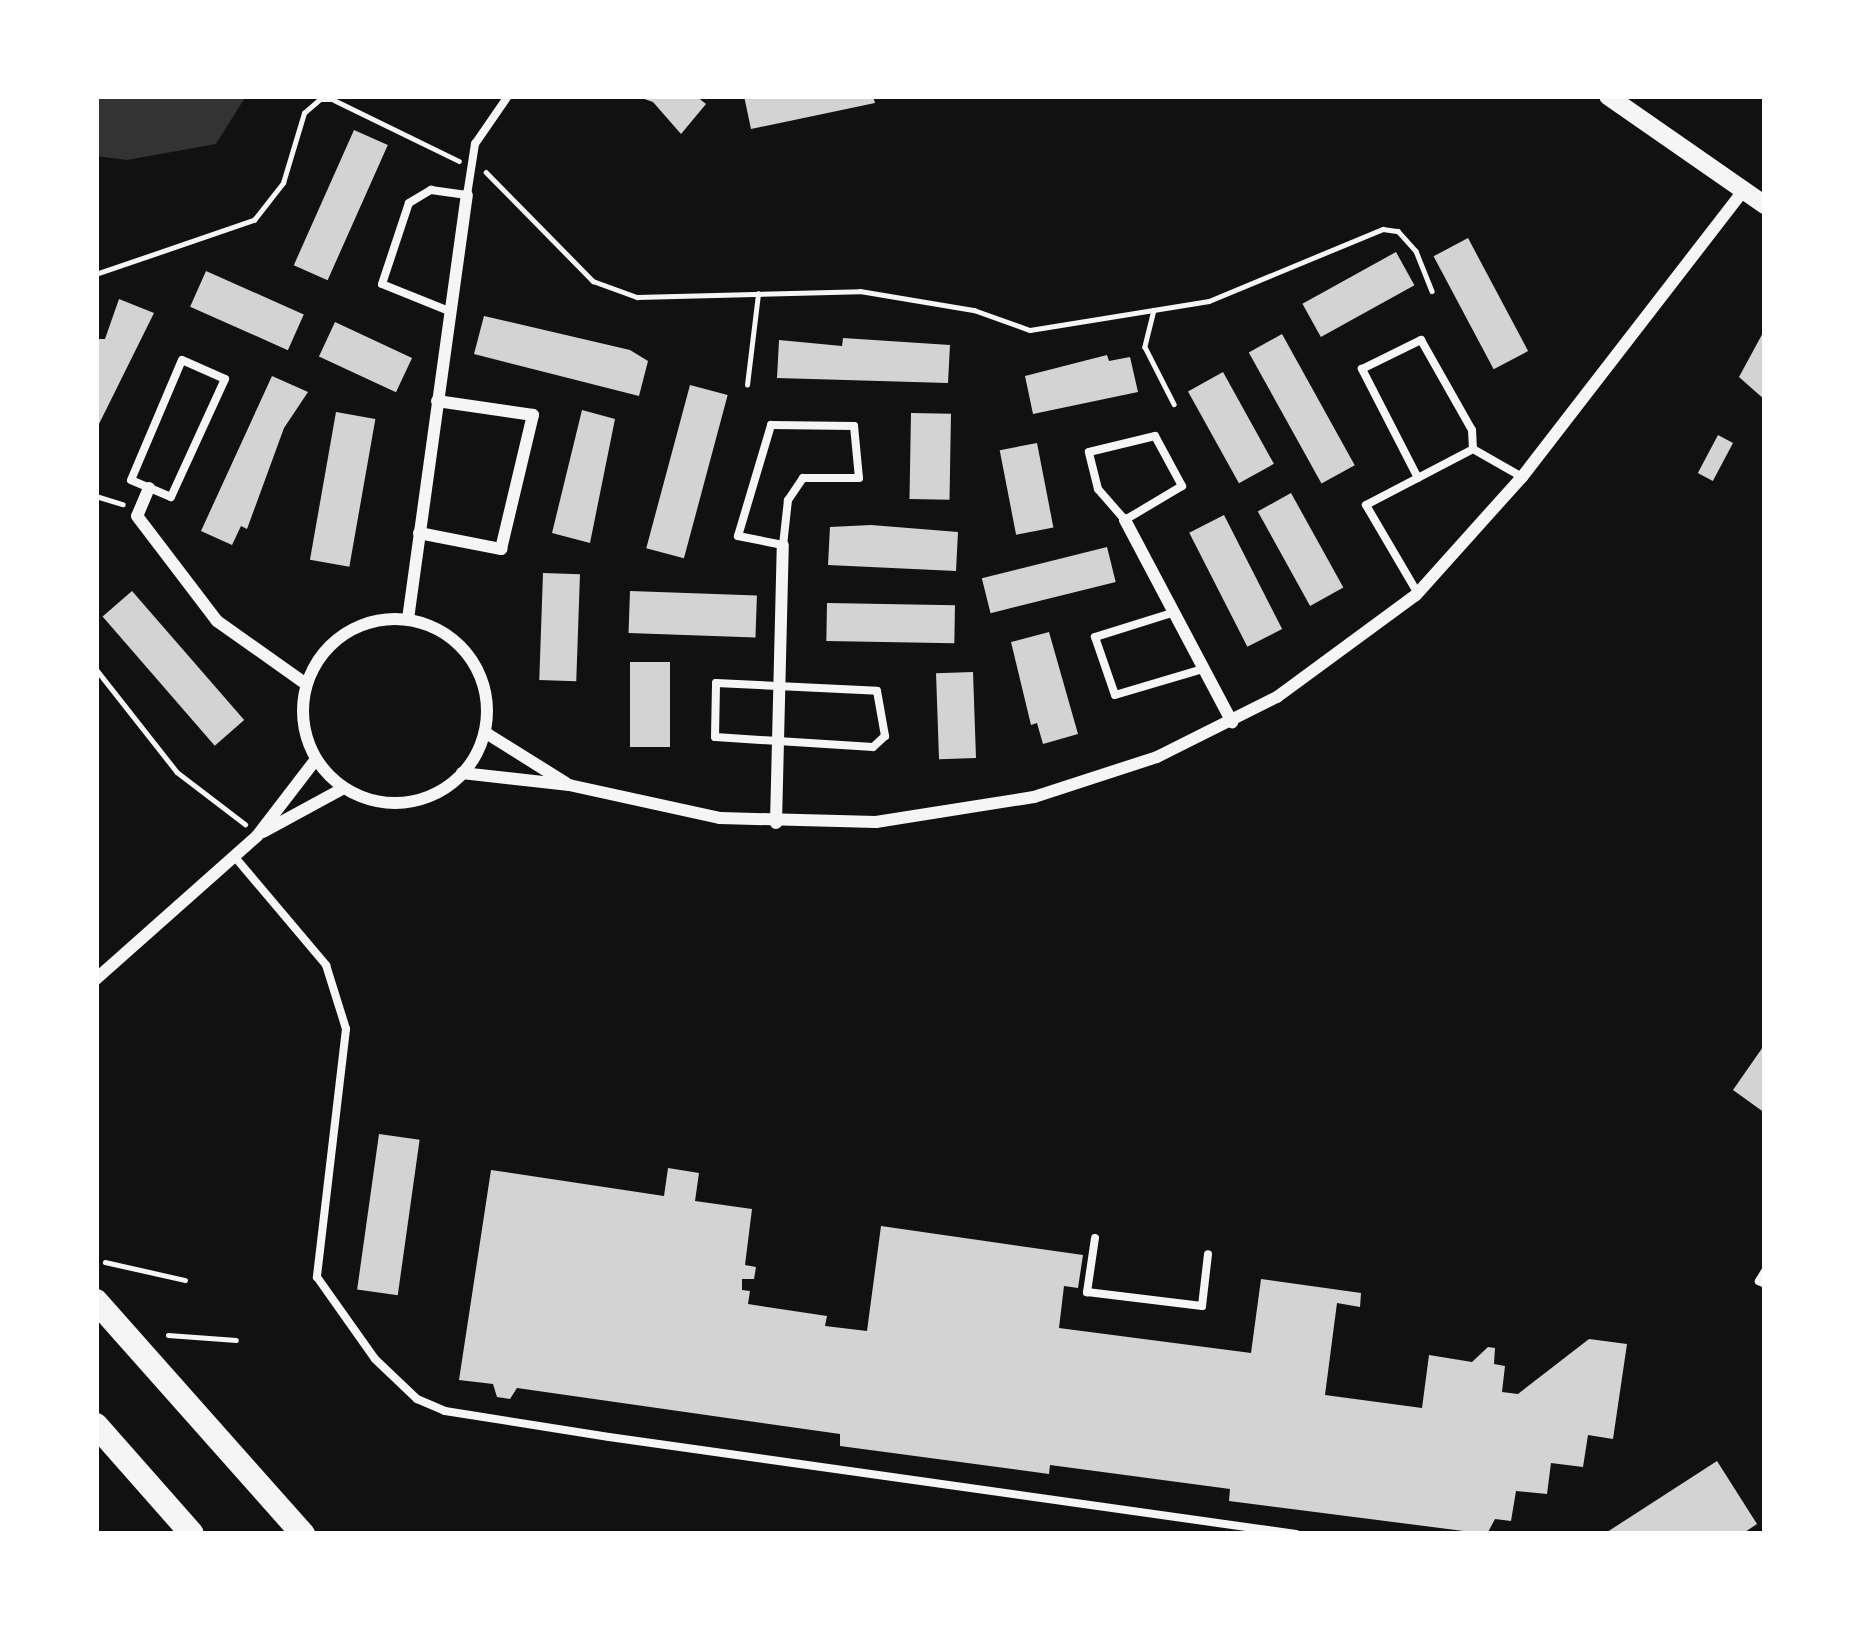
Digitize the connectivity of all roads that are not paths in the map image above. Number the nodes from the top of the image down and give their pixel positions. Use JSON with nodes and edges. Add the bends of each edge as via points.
{"nodes":[{"id":1,"x":508,"y":96,"type":"edge"},
{"id":2,"x":1608,"y":96,"type":"edge"},
{"id":3,"x":1743,"y":190,"type":"junction"},
{"id":4,"x":467,"y":195,"type":"junction"},
{"id":5,"x":1765,"y":205,"type":"edge"},
{"id":6,"x":449,"y":311,"type":"junction"},
{"id":7,"x":437,"y":401,"type":"junction"},
{"id":8,"x":1473,"y":449,"type":"junction"},
{"id":9,"x":1522,"y":477,"type":"junction"},
{"id":10,"x":1418,"y":478,"type":"junction"},
{"id":11,"x":149,"y":488,"type":"junction"},
{"id":12,"x":1125,"y":520,"type":"junction"},
{"id":13,"x":419,"y":533,"type":"junction"},
{"id":14,"x":783,"y":545,"type":"junction"},
{"id":15,"x":1418,"y":593,"type":"junction"},
{"id":16,"x":1176,"y":612,"type":"junction"},
{"id":17,"x":408,"y":619,"type":"junction"},
{"id":18,"x":1204,"y":668,"type":"junction"},
{"id":19,"x":306,"y":684,"type":"junction"},
{"id":20,"x":781,"y":690,"type":"junction"},
{"id":21,"x":1232,"y":722,"type":"junction"},
{"id":22,"x":486,"y":734,"type":"junction"},
{"id":23,"x":778,"y":740,"type":"junction"},
{"id":24,"x":316,"y":759,"type":"junction"},
{"id":25,"x":462,"y":773,"type":"junction"},
{"id":26,"x":569,"y":785,"type":"junction"},
{"id":27,"x":344,"y":788,"type":"junction"},
{"id":28,"x":776,"y":823,"type":"junction"},
{"id":29,"x":257,"y":836,"type":"junction"},
{"id":30,"x":234,"y":856,"type":"junction"},
{"id":31,"x":96,"y":979,"type":"edge"},
{"id":32,"x":1095,"y":1238,"type":"dead end"},
{"id":33,"x":1208,"y":1254,"type":"dead end"},
{"id":34,"x":1765,"y":1271,"type":"edge"},
{"id":35,"x":1765,"y":1284,"type":"edge"},
{"id":36,"x":96,"y":1301,"type":"edge"},
{"id":37,"x":96,"y":1426,"type":"edge"},
{"id":38,"x":193,"y":1534,"type":"edge"},
{"id":39,"x":303,"y":1534,"type":"edge"},
{"id":40,"x":1296,"y":1534,"type":"edge"}],
"edges":[{"from":1,"to":4,"type":"lane","via":[[475,144]]},
{"from":2,"to":3,"type":"main road"},
{"from":3,"to":5,"type":"main road"},
{"from":3,"to":9,"type":"street"},
{"from":4,"to":6,"type":"street"},
{"from":4,"to":6,"type":"lane","via":[[430,190],[409,202],[382,284]]},
{"from":6,"to":7,"type":"street"},
{"from":7,"to":13,"type":"street"},
{"from":7,"to":13,"type":"street","via":[[533,415],[501,549]]},
{"from":8,"to":9,"type":"lane"},
{"from":8,"to":10,"type":"lane"},
{"from":8,"to":10,"type":"lane","via":[[1472,430],[1420,340],[1362,369]]},
{"from":9,"to":15,"type":"street"},
{"from":10,"to":15,"type":"lane","via":[[1366,505]]},
{"from":11,"to":11,"type":"lane","via":[[131,480],[182,361],[225,379],[170,497]]},
{"from":11,"to":19,"type":"street","via":[[140,509],[217,621]]},
{"from":12,"to":12,"type":"lane","via":[[1098,489],[1089,452],[1154,436],[1182,486]]},
{"from":12,"to":16,"type":"street"},
{"from":13,"to":17,"type":"street"},
{"from":14,"to":14,"type":"lane","via":[[738,536],[771,424],[854,426],[859,478],[803,478],[788,500]]},
{"from":14,"to":20,"type":"street"},
{"from":15,"to":21,"type":"street","via":[[1335,658]]},
{"from":16,"to":18,"type":"street"},
{"from":16,"to":18,"type":"lane","via":[[1095,637],[1115,695]]},
{"from":17,"to":19,"type":"street","via":[[345,632]]},
{"from":17,"to":22,"type":"street","via":[[447,635],[470,657],[486,696]]},
{"from":18,"to":21,"type":"street"},
{"from":19,"to":24,"type":"street","via":[[303,721]]},
{"from":20,"to":23,"type":"street"},
{"from":20,"to":23,"type":"lane","via":[[716,683],[715,737]]},
{"from":20,"to":23,"type":"lane","via":[[877,691],[885,736],[873,747]]},
{"from":21,"to":28,"type":"street","via":[[1095,780],[989,807],[876,822]]},
{"from":22,"to":25,"type":"street"},
{"from":22,"to":26,"type":"street"},
{"from":23,"to":28,"type":"street"},
{"from":24,"to":27,"type":"street"},
{"from":24,"to":29,"type":"street"},
{"from":25,"to":26,"type":"street"},
{"from":25,"to":27,"type":"street","via":[[430,796],[399,803]]},
{"from":26,"to":28,"type":"street"},
{"from":27,"to":29,"type":"street"},
{"from":29,"to":30,"type":"street"},
{"from":30,"to":31,"type":"street"},
{"from":30,"to":40,"type":"lane","via":[[326,965],[346,1029],[317,1277],[375,1359],[417,1399],[445,1411],[590,1434]]},
{"from":32,"to":33,"type":"lane","via":[[1088,1292],[1202,1306]]},
{"from":34,"to":35,"type":"lane"},
{"from":36,"to":39,"type":"highway"},
{"from":37,"to":38,"type":"highway"}]}
